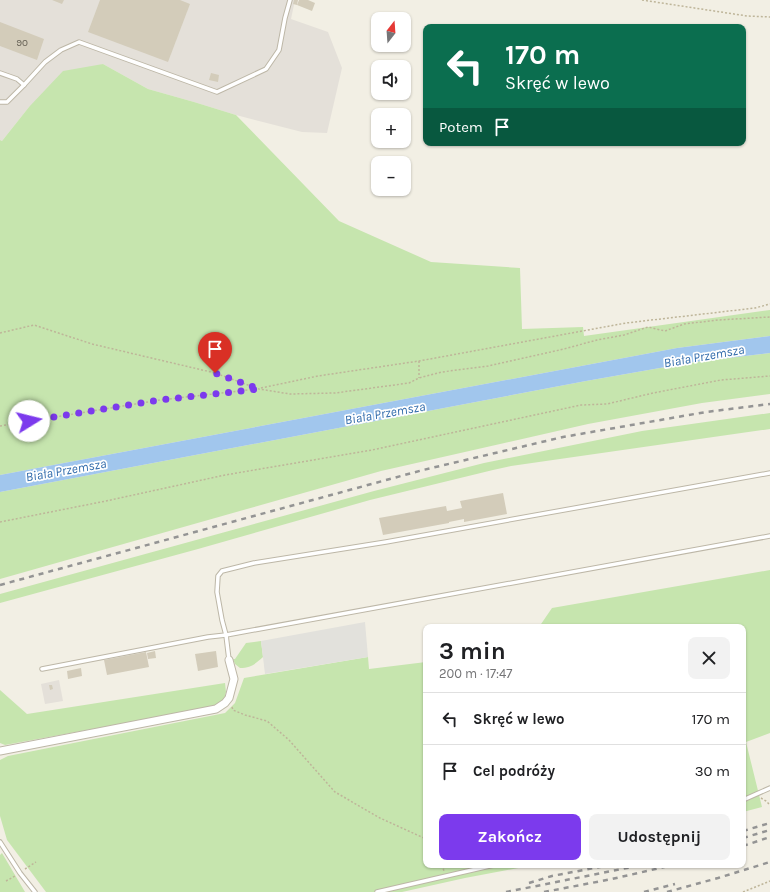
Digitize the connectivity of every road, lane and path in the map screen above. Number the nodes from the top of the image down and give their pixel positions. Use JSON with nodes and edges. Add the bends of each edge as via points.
{"nodes":[{"id":1,"x":290,"y":0,"type":"edge"},
{"id":2,"x":642,"y":0,"type":"edge"},
{"id":3,"x":770,"y":17,"type":"edge"},
{"id":4,"x":0,"y":73,"type":"edge"},
{"id":5,"x":24,"y":85,"type":"junction"},
{"id":6,"x":0,"y":102,"type":"edge"},
{"id":7,"x":770,"y":304,"type":"edge"},
{"id":8,"x":770,"y":317,"type":"edge"},
{"id":9,"x":0,"y":333,"type":"edge"},
{"id":10,"x":419,"y":361,"type":"junction"},
{"id":11,"x":770,"y":376,"type":"edge"},
{"id":12,"x":419,"y":378,"type":"junction"},
{"id":13,"x":259,"y":389,"type":"junction"},
{"id":14,"x":0,"y":426,"type":"edge"},
{"id":15,"x":770,"y":473,"type":"edge"},
{"id":16,"x":0,"y":522,"type":"edge"},
{"id":17,"x":770,"y":536,"type":"edge"},
{"id":18,"x":226,"y":635,"type":"junction"},
{"id":19,"x":229,"y":660,"type":"joint"},
{"id":20,"x":42,"y":669,"type":"dead end"},
{"id":21,"x":229,"y":698,"type":"junction"},
{"id":22,"x":0,"y":751,"type":"edge"},
{"id":23,"x":770,"y":788,"type":"edge"},
{"id":24,"x":754,"y":795,"type":"junction"},
{"id":25,"x":746,"y":799,"type":"edge"},
{"id":26,"x":770,"y":805,"type":"edge"},
{"id":27,"x":423,"y":838,"type":"edge"},
{"id":28,"x":0,"y":842,"type":"edge"},
{"id":29,"x":481,"y":868,"type":"edge"},
{"id":30,"x":770,"y":881,"type":"edge"},
{"id":31,"x":35,"y":892,"type":"edge"},
{"id":32,"x":377,"y":892,"type":"edge"},
{"id":33,"x":743,"y":892,"type":"edge"}],
"edges":[{"from":1,"to":5,"type":"lane","via":[[279,50],[266,69],[217,92],[79,42],[61,50],[45,62]]},
{"from":2,"to":3,"type":"path","via":[[747,16]]},
{"from":4,"to":5,"type":"lane","via":[[17,79]]},
{"from":5,"to":6,"type":"lane","via":[[6,102]]},
{"from":7,"to":10,"type":"path","via":[[755,308],[626,323]]},
{"from":8,"to":12,"type":"path","via":[[684,324],[665,331],[648,327],[511,361]]},
{"from":9,"to":13,"type":"path","via":[[34,325],[92,344],[215,373]]},
{"from":10,"to":12,"type":"path"},
{"from":10,"to":13,"type":"path","via":[[318,376]]},
{"from":11,"to":16,"type":"path","via":[[721,380],[607,404],[581,405],[372,450],[225,475]]},
{"from":12,"to":13,"type":"path","via":[[409,383],[335,393],[290,394]]},
{"from":13,"to":14,"type":"path","via":[[160,400]]},
{"from":15,"to":18,"type":"lane","via":[[254,563],[222,571],[218,576],[217,592]]},
{"from":17,"to":18,"type":"lane"},
{"from":18,"to":19,"type":"lane"},
{"from":18,"to":20,"type":"lane"},
{"from":19,"to":21,"type":"street","via":[[234,679]]},
{"from":21,"to":22,"type":"street","via":[[216,709]]},
{"from":21,"to":27,"type":"path","via":[[233,710],[267,721],[289,740],[335,792],[380,818]]},
{"from":23,"to":24,"type":"lane"},
{"from":24,"to":25,"type":"lane"},
{"from":24,"to":26,"type":"path"},
{"from":28,"to":31,"type":"lane"},
{"from":29,"to":32,"type":"lane"},
{"from":30,"to":33,"type":"path"}]}
